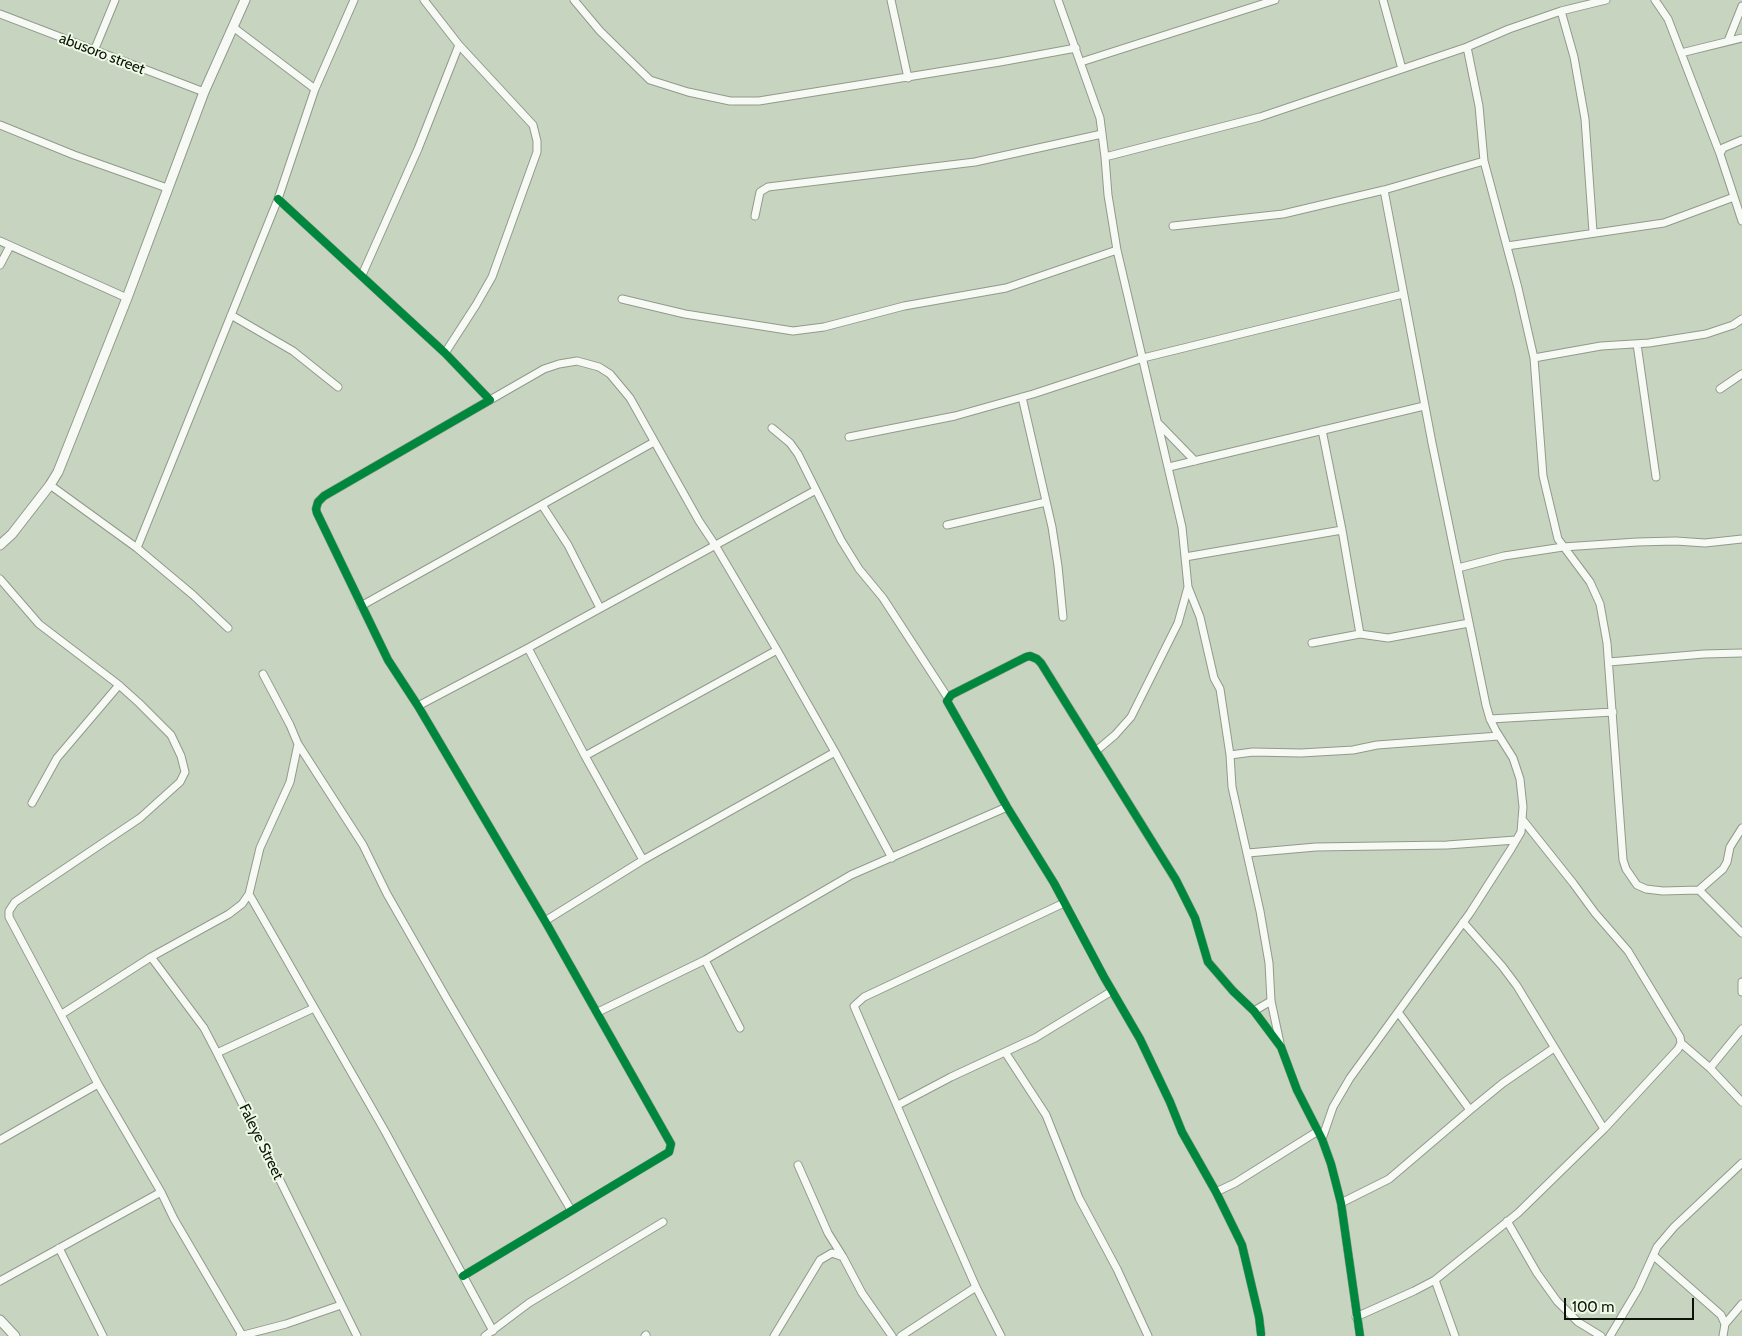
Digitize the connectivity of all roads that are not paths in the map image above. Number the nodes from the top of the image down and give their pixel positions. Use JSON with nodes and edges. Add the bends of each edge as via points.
{"nodes":[{"id":1,"x":115,"y":0,"type":"edge"},
{"id":2,"x":245,"y":0,"type":"edge"},
{"id":3,"x":354,"y":0,"type":"edge"},
{"id":4,"x":424,"y":0,"type":"edge"},
{"id":5,"x":574,"y":0,"type":"edge"},
{"id":6,"x":891,"y":0,"type":"edge"},
{"id":7,"x":1058,"y":0,"type":"edge"},
{"id":8,"x":1275,"y":0,"type":"edge"},
{"id":9,"x":1383,"y":0,"type":"edge"},
{"id":10,"x":1606,"y":0,"type":"edge"},
{"id":11,"x":1655,"y":0,"type":"edge"},
{"id":12,"x":1742,"y":6,"type":"edge"},
{"id":13,"x":1561,"y":11,"type":"junction"},
{"id":14,"x":0,"y":14,"type":"edge"},
{"id":15,"x":233,"y":27,"type":"junction"},
{"id":16,"x":1742,"y":38,"type":"edge"},
{"id":17,"x":1728,"y":41,"type":"junction"},
{"id":18,"x":459,"y":45,"type":"junction"},
{"id":19,"x":1467,"y":47,"type":"junction"},
{"id":20,"x":1076,"y":48,"type":"junction"},
{"id":21,"x":94,"y":51,"type":"junction"},
{"id":22,"x":1681,"y":53,"type":"junction"},
{"id":23,"x":1081,"y":62,"type":"junction"},
{"id":24,"x":1402,"y":69,"type":"junction"},
{"id":25,"x":908,"y":78,"type":"junction"},
{"id":26,"x":315,"y":89,"type":"junction"},
{"id":27,"x":204,"y":92,"type":"junction"},
{"id":28,"x":0,"y":124,"type":"edge"},
{"id":29,"x":1102,"y":134,"type":"junction"},
{"id":30,"x":1742,"y":140,"type":"edge"},
{"id":31,"x":1720,"y":154,"type":"junction"},
{"id":32,"x":1106,"y":157,"type":"junction"},
{"id":33,"x":1484,"y":161,"type":"junction"},
{"id":34,"x":167,"y":188,"type":"junction"},
{"id":35,"x":1384,"y":190,"type":"junction"},
{"id":36,"x":1734,"y":197,"type":"junction"},
{"id":37,"x":278,"y":200,"type":"junction"},
{"id":38,"x":755,"y":216,"type":"dead end"},
{"id":39,"x":1742,"y":221,"type":"edge"},
{"id":40,"x":1173,"y":226,"type":"dead end"},
{"id":41,"x":1593,"y":232,"type":"junction"},
{"id":42,"x":0,"y":241,"type":"edge"},
{"id":43,"x":10,"y":246,"type":"junction"},
{"id":44,"x":1507,"y":246,"type":"junction"},
{"id":45,"x":1117,"y":250,"type":"junction"},
{"id":46,"x":0,"y":265,"type":"edge"},
{"id":47,"x":362,"y":275,"type":"junction"},
{"id":48,"x":1403,"y":294,"type":"junction"},
{"id":49,"x":127,"y":298,"type":"junction"},
{"id":50,"x":622,"y":299,"type":"dead end"},
{"id":51,"x":232,"y":315,"type":"junction"},
{"id":52,"x":1742,"y":319,"type":"edge"},
{"id":53,"x":1637,"y":344,"type":"junction"},
{"id":54,"x":445,"y":352,"type":"junction"},
{"id":55,"x":1144,"y":358,"type":"junction"},
{"id":56,"x":1534,"y":358,"type":"junction"},
{"id":57,"x":1742,"y":374,"type":"edge"},
{"id":58,"x":338,"y":387,"type":"dead end"},
{"id":59,"x":1720,"y":389,"type":"dead end"},
{"id":60,"x":1022,"y":397,"type":"junction"},
{"id":61,"x":490,"y":400,"type":"junction"},
{"id":62,"x":1424,"y":406,"type":"junction"},
{"id":63,"x":1157,"y":422,"type":"junction"},
{"id":64,"x":772,"y":428,"type":"dead end"},
{"id":65,"x":1322,"y":430,"type":"junction"},
{"id":66,"x":849,"y":437,"type":"dead end"},
{"id":67,"x":654,"y":442,"type":"junction"},
{"id":68,"x":1194,"y":460,"type":"junction"},
{"id":69,"x":1169,"y":467,"type":"junction"},
{"id":70,"x":1656,"y":477,"type":"dead end"},
{"id":71,"x":50,"y":485,"type":"junction"},
{"id":72,"x":816,"y":490,"type":"junction"},
{"id":73,"x":1046,"y":502,"type":"junction"},
{"id":74,"x":542,"y":505,"type":"junction"},
{"id":75,"x":947,"y":524,"type":"dead end"},
{"id":76,"x":1342,"y":530,"type":"junction"},
{"id":77,"x":1742,"y":539,"type":"edge"},
{"id":78,"x":0,"y":545,"type":"edge"},
{"id":79,"x":715,"y":545,"type":"junction"},
{"id":80,"x":1563,"y":547,"type":"junction"},
{"id":81,"x":137,"y":548,"type":"junction"},
{"id":82,"x":1185,"y":557,"type":"junction"},
{"id":83,"x":1458,"y":568,"type":"junction"},
{"id":84,"x":0,"y":579,"type":"edge"},
{"id":85,"x":1188,"y":587,"type":"junction"},
{"id":86,"x":361,"y":606,"type":"junction"},
{"id":87,"x":600,"y":608,"type":"junction"},
{"id":88,"x":1063,"y":618,"type":"dead end"},
{"id":89,"x":1469,"y":623,"type":"junction"},
{"id":90,"x":228,"y":628,"type":"dead end"},
{"id":91,"x":1360,"y":634,"type":"junction"},
{"id":92,"x":1312,"y":643,"type":"dead end"},
{"id":93,"x":528,"y":648,"type":"junction"},
{"id":94,"x":776,"y":650,"type":"junction"},
{"id":95,"x":1742,"y":653,"type":"edge"},
{"id":96,"x":1609,"y":662,"type":"junction"},
{"id":97,"x":263,"y":674,"type":"dead end"},
{"id":98,"x":119,"y":685,"type":"junction"},
{"id":99,"x":948,"y":698,"type":"junction"},
{"id":100,"x":418,"y":706,"type":"junction"},
{"id":101,"x":1613,"y":712,"type":"junction"},
{"id":102,"x":1490,"y":719,"type":"junction"},
{"id":103,"x":1499,"y":736,"type":"junction"},
{"id":104,"x":298,"y":744,"type":"junction"},
{"id":105,"x":1096,"y":751,"type":"junction"},
{"id":106,"x":835,"y":752,"type":"junction"},
{"id":107,"x":1230,"y":755,"type":"junction"},
{"id":108,"x":585,"y":756,"type":"junction"},
{"id":109,"x":32,"y":804,"type":"dead end"},
{"id":110,"x":1007,"y":807,"type":"junction"},
{"id":111,"x":1522,"y":820,"type":"junction"},
{"id":112,"x":1742,"y":828,"type":"edge"},
{"id":113,"x":1516,"y":840,"type":"junction"},
{"id":114,"x":1248,"y":853,"type":"junction"},
{"id":115,"x":892,"y":858,"type":"junction"},
{"id":116,"x":644,"y":860,"type":"junction"},
{"id":117,"x":1699,"y":890,"type":"junction"},
{"id":118,"x":249,"y":894,"type":"junction"},
{"id":119,"x":1064,"y":903,"type":"junction"},
{"id":120,"x":546,"y":921,"type":"junction"},
{"id":121,"x":1463,"y":922,"type":"junction"},
{"id":122,"x":1742,"y":933,"type":"edge"},
{"id":123,"x":151,"y":957,"type":"junction"},
{"id":124,"x":705,"y":960,"type":"junction"},
{"id":125,"x":1742,"y":982,"type":"edge"},
{"id":126,"x":1112,"y":991,"type":"junction"},
{"id":127,"x":1742,"y":992,"type":"edge"},
{"id":128,"x":1271,"y":1001,"type":"junction"},
{"id":129,"x":314,"y":1008,"type":"junction"},
{"id":130,"x":1254,"y":1011,"type":"junction"},
{"id":131,"x":598,"y":1012,"type":"junction"},
{"id":132,"x":1398,"y":1012,"type":"junction"},
{"id":133,"x":62,"y":1014,"type":"junction"},
{"id":134,"x":740,"y":1028,"type":"dead end"},
{"id":135,"x":1742,"y":1029,"type":"edge"},
{"id":136,"x":1682,"y":1042,"type":"junction"},
{"id":137,"x":1281,"y":1047,"type":"junction"},
{"id":138,"x":1554,"y":1048,"type":"junction"},
{"id":139,"x":1006,"y":1052,"type":"junction"},
{"id":140,"x":217,"y":1053,"type":"junction"},
{"id":141,"x":1710,"y":1068,"type":"junction"},
{"id":142,"x":98,"y":1084,"type":"junction"},
{"id":143,"x":1742,"y":1102,"type":"edge"},
{"id":144,"x":898,"y":1105,"type":"junction"},
{"id":145,"x":1470,"y":1110,"type":"junction"},
{"id":146,"x":1604,"y":1129,"type":"junction"},
{"id":147,"x":1318,"y":1131,"type":"junction"},
{"id":148,"x":1322,"y":1139,"type":"junction"},
{"id":149,"x":0,"y":1140,"type":"edge"},
{"id":150,"x":1742,"y":1163,"type":"edge"},
{"id":151,"x":798,"y":1164,"type":"dead end"},
{"id":152,"x":161,"y":1192,"type":"junction"},
{"id":153,"x":1216,"y":1192,"type":"junction"},
{"id":154,"x":1341,"y":1203,"type":"junction"},
{"id":155,"x":571,"y":1210,"type":"junction"},
{"id":156,"x":663,"y":1222,"type":"dead end"},
{"id":157,"x":1507,"y":1222,"type":"junction"},
{"id":158,"x":59,"y":1248,"type":"junction"},
{"id":159,"x":1654,"y":1256,"type":"junction"},
{"id":160,"x":843,"y":1257,"type":"junction"},
{"id":161,"x":463,"y":1276,"type":"junction"},
{"id":162,"x":1435,"y":1280,"type":"junction"},
{"id":163,"x":0,"y":1281,"type":"edge"},
{"id":164,"x":976,"y":1287,"type":"junction"},
{"id":165,"x":1742,"y":1304,"type":"edge"},
{"id":166,"x":341,"y":1305,"type":"junction"},
{"id":167,"x":1356,"y":1317,"type":"junction"},
{"id":168,"x":0,"y":1320,"type":"edge"},
{"id":169,"x":1725,"y":1324,"type":"junction"},
{"id":170,"x":493,"y":1331,"type":"junction"},
{"id":171,"x":1261,"y":1334,"type":"dead end"},
{"id":172,"x":16,"y":1336,"type":"edge"},
{"id":173,"x":103,"y":1336,"type":"edge"},
{"id":174,"x":241,"y":1336,"type":"edge"},
{"id":175,"x":357,"y":1336,"type":"edge"},
{"id":176,"x":485,"y":1336,"type":"edge"},
{"id":177,"x":774,"y":1336,"type":"edge"},
{"id":178,"x":892,"y":1336,"type":"edge"},
{"id":179,"x":901,"y":1336,"type":"edge"},
{"id":180,"x":1000,"y":1336,"type":"edge"},
{"id":181,"x":1148,"y":1336,"type":"edge"},
{"id":182,"x":1360,"y":1336,"type":"edge"},
{"id":183,"x":1455,"y":1336,"type":"edge"},
{"id":184,"x":1601,"y":1336,"type":"edge"},
{"id":185,"x":1610,"y":1336,"type":"edge"},
{"id":186,"x":1723,"y":1336,"type":"edge"}],
"edges":[{"from":1,"to":21,"type":"street"},
{"from":2,"to":15,"type":"street"},
{"from":3,"to":26,"type":"street"},
{"from":4,"to":18,"type":"street"},
{"from":5,"to":25,"type":"street","via":[[600,31],[650,80],[688,92],[730,101],[759,101]]},
{"from":6,"to":25,"type":"street"},
{"from":7,"to":20,"type":"street"},
{"from":8,"to":23,"type":"street"},
{"from":9,"to":24,"type":"street"},
{"from":10,"to":13,"type":"street"},
{"from":11,"to":22,"type":"street","via":[[1668,19]]},
{"from":12,"to":17,"type":"street"},
{"from":13,"to":19,"type":"street"},
{"from":13,"to":41,"type":"street","via":[[1574,57],[1585,119]]},
{"from":14,"to":21,"type":"street","name":"abusoro street"},
{"from":15,"to":26,"type":"street"},
{"from":15,"to":27,"type":"street"},
{"from":16,"to":17,"type":"street"},
{"from":17,"to":22,"type":"street"},
{"from":18,"to":47,"type":"street","via":[[418,149]]},
{"from":18,"to":54,"type":"street","via":[[535,128],[537,152],[492,277]]},
{"from":19,"to":24,"type":"street"},
{"from":19,"to":33,"type":"street","via":[[1479,106]]},
{"from":20,"to":23,"type":"street"},
{"from":20,"to":25,"type":"street"},
{"from":21,"to":27,"type":"street","name":"abusoro street"},
{"from":22,"to":31,"type":"street"},
{"from":23,"to":29,"type":"street","via":[[1100,118]]},
{"from":24,"to":32,"type":"street","via":[[1260,117]]},
{"from":26,"to":37,"type":"street"},
{"from":27,"to":34,"type":"street"},
{"from":28,"to":34,"type":"street"},
{"from":29,"to":32,"type":"street"},
{"from":29,"to":38,"type":"street","via":[[974,162],[768,187],[760,192]]},
{"from":30,"to":31,"type":"street","via":[[1723,148]]},
{"from":31,"to":36,"type":"street"},
{"from":32,"to":45,"type":"street"},
{"from":33,"to":35,"type":"street"},
{"from":33,"to":44,"type":"street"},
{"from":34,"to":49,"type":"street"},
{"from":35,"to":40,"type":"street","via":[[1283,214]]},
{"from":35,"to":48,"type":"street"},
{"from":36,"to":39,"type":"street"},
{"from":36,"to":41,"type":"street","via":[[1664,222]]},
{"from":37,"to":47,"type":"street"},
{"from":37,"to":51,"type":"street"},
{"from":41,"to":44,"type":"street"},
{"from":42,"to":43,"type":"street"},
{"from":43,"to":46,"type":"street"},
{"from":43,"to":49,"type":"street"},
{"from":44,"to":56,"type":"street"},
{"from":45,"to":50,"type":"street","via":[[1006,288],[904,306],[824,327],[793,331],[692,315]]},
{"from":45,"to":55,"type":"street"},
{"from":47,"to":54,"type":"street"},
{"from":48,"to":55,"type":"street"},
{"from":48,"to":62,"type":"street"},
{"from":49,"to":71,"type":"street","via":[[80,420]]},
{"from":51,"to":58,"type":"street","via":[[294,351]]},
{"from":51,"to":81,"type":"street"},
{"from":52,"to":53,"type":"street","via":[[1706,334]]},
{"from":53,"to":56,"type":"street","via":[[1601,346]]},
{"from":53,"to":70,"type":"street"},
{"from":54,"to":61,"type":"street"},
{"from":55,"to":60,"type":"street"},
{"from":55,"to":63,"type":"street"},
{"from":56,"to":80,"type":"street","via":[[1543,476],[1556,533]]},
{"from":57,"to":59,"type":"street"},
{"from":60,"to":66,"type":"street","via":[[955,416]]},
{"from":60,"to":73,"type":"street"},
{"from":61,"to":67,"type":"street","via":[[544,369],[577,361],[610,374],[630,398]]},
{"from":61,"to":86,"type":"street","via":[[318,502],[317,513]]},
{"from":62,"to":65,"type":"street"},
{"from":62,"to":83,"type":"street"},
{"from":63,"to":68,"type":"street"},
{"from":63,"to":69,"type":"street"},
{"from":64,"to":72,"type":"street","via":[[798,454]]},
{"from":65,"to":68,"type":"street"},
{"from":65,"to":76,"type":"street"},
{"from":67,"to":74,"type":"street"},
{"from":67,"to":79,"type":"street"},
{"from":68,"to":69,"type":"street"},
{"from":69,"to":82,"type":"street"},
{"from":71,"to":78,"type":"street"},
{"from":71,"to":81,"type":"street"},
{"from":72,"to":79,"type":"street"},
{"from":72,"to":99,"type":"street","via":[[840,540],[883,598]]},
{"from":73,"to":75,"type":"street"},
{"from":73,"to":88,"type":"street","via":[[1058,566]]},
{"from":74,"to":86,"type":"street"},
{"from":74,"to":87,"type":"street","via":[[568,545]]},
{"from":76,"to":82,"type":"street"},
{"from":76,"to":91,"type":"street"},
{"from":77,"to":80,"type":"street"},
{"from":79,"to":87,"type":"street"},
{"from":79,"to":94,"type":"street"},
{"from":80,"to":83,"type":"street","via":[[1504,556]]},
{"from":80,"to":96,"type":"street","via":[[1597,596]]},
{"from":81,"to":90,"type":"street"},
{"from":82,"to":85,"type":"street"},
{"from":83,"to":89,"type":"street"},
{"from":84,"to":98,"type":"street","via":[[39,624]]},
{"from":85,"to":105,"type":"street","via":[[1178,623],[1132,716]]},
{"from":85,"to":107,"type":"street","via":[[1220,689]]},
{"from":86,"to":100,"type":"street","via":[[388,660]]},
{"from":87,"to":93,"type":"street"},
{"from":89,"to":91,"type":"street","via":[[1388,638]]},
{"from":89,"to":102,"type":"street"},
{"from":91,"to":92,"type":"street"},
{"from":93,"to":100,"type":"street"},
{"from":93,"to":108,"type":"street"},
{"from":94,"to":106,"type":"street"},
{"from":94,"to":108,"type":"street"},
{"from":95,"to":96,"type":"street"},
{"from":96,"to":101,"type":"street"},
{"from":97,"to":104,"type":"street"},
{"from":98,"to":109,"type":"street","via":[[57,758]]},
{"from":98,"to":133,"type":"street","via":[[171,735],[185,772],[180,782],[140,818],[11,907],[9,917]]},
{"from":99,"to":105,"type":"street","via":[[1030,656],[1038,658]]},
{"from":99,"to":110,"type":"street","via":[[947,702]]},
{"from":100,"to":120,"type":"street"},
{"from":101,"to":102,"type":"street"},
{"from":101,"to":117,"type":"street","via":[[1626,869],[1637,884],[1646,889]]},
{"from":102,"to":103,"type":"street"},
{"from":103,"to":107,"type":"street","via":[[1377,745],[1353,750]]},
{"from":103,"to":111,"type":"street","via":[[1513,758],[1520,779]]},
{"from":104,"to":118,"type":"street","via":[[290,782],[260,848]]},
{"from":104,"to":155,"type":"street","via":[[363,845],[387,894]]},
{"from":105,"to":130,"type":"street","via":[[1176,880],[1195,918],[1208,962]]},
{"from":106,"to":115,"type":"street"},
{"from":106,"to":116,"type":"street"},
{"from":107,"to":114,"type":"street","via":[[1232,787]]},
{"from":108,"to":116,"type":"street"},
{"from":110,"to":115,"type":"street"},
{"from":110,"to":119,"type":"street"},
{"from":111,"to":113,"type":"street"},
{"from":111,"to":136,"type":"street","via":[[1628,951]]},
{"from":112,"to":117,"type":"street","via":[[1730,847],[1723,869]]},
{"from":113,"to":114,"type":"street","via":[[1447,845],[1316,847]]},
{"from":113,"to":121,"type":"street"},
{"from":114,"to":128,"type":"street","via":[[1269,964]]},
{"from":115,"to":124,"type":"street","via":[[851,876]]},
{"from":116,"to":120,"type":"street"},
{"from":117,"to":122,"type":"street"},
{"from":118,"to":123,"type":"street","via":[[229,914]]},
{"from":118,"to":129,"type":"street"},
{"from":119,"to":126,"type":"street"},
{"from":119,"to":144,"type":"street","via":[[864,997],[854,1006]]},
{"from":120,"to":131,"type":"street"},
{"from":121,"to":132,"type":"street"},
{"from":121,"to":138,"type":"street","via":[[1517,986]]},
{"from":123,"to":133,"type":"street"},
{"from":123,"to":140,"type":"street","name":"Faleye Street","via":[[204,1028]]},
{"from":124,"to":131,"type":"street"},
{"from":124,"to":134,"type":"street"},
{"from":125,"to":127,"type":"street"},
{"from":126,"to":139,"type":"street"},
{"from":126,"to":153,"type":"street","via":[[1140,1039],[1182,1132]]},
{"from":128,"to":130,"type":"street"},
{"from":128,"to":137,"type":"street"},
{"from":129,"to":140,"type":"street"},
{"from":129,"to":161,"type":"street"},
{"from":130,"to":137,"type":"street"},
{"from":131,"to":155,"type":"street","via":[[671,1144],[669,1152]]},
{"from":132,"to":145,"type":"street"},
{"from":132,"to":148,"type":"street","via":[[1350,1078],[1333,1107]]},
{"from":133,"to":142,"type":"street"},
{"from":135,"to":141,"type":"street"},
{"from":136,"to":141,"type":"street"},
{"from":136,"to":146,"type":"street"},
{"from":137,"to":147,"type":"street","via":[[1297,1090]]},
{"from":138,"to":145,"type":"street"},
{"from":138,"to":146,"type":"street"},
{"from":139,"to":144,"type":"street","via":[[951,1076]]},
{"from":139,"to":181,"type":"street","via":[[1046,1115],[1079,1198]]},
{"from":140,"to":166,"type":"street","name":"Faleye Street"},
{"from":141,"to":143,"type":"street"},
{"from":142,"to":149,"type":"street"},
{"from":142,"to":152,"type":"street"},
{"from":144,"to":164,"type":"street"},
{"from":145,"to":154,"type":"street","via":[[1388,1179]]},
{"from":146,"to":157,"type":"street"},
{"from":147,"to":148,"type":"street"},
{"from":147,"to":153,"type":"street","via":[[1235,1184]]},
{"from":148,"to":154,"type":"street"},
{"from":150,"to":159,"type":"street","via":[[1674,1227],[1657,1247]]},
{"from":151,"to":160,"type":"street","via":[[828,1234]]},
{"from":152,"to":158,"type":"street"},
{"from":152,"to":174,"type":"street"},
{"from":153,"to":171,"type":"street","via":[[1242,1245]]},
{"from":154,"to":167,"type":"street"},
{"from":155,"to":161,"type":"street"},
{"from":156,"to":170,"type":"street","via":[[529,1303]]},
{"from":157,"to":162,"type":"street"},
{"from":157,"to":184,"type":"street","via":[[1557,1301],[1578,1322]]},
{"from":158,"to":163,"type":"street"},
{"from":158,"to":173,"type":"street"},
{"from":159,"to":169,"type":"street","via":[[1721,1314]]},
{"from":159,"to":185,"type":"street"},
{"from":160,"to":177,"type":"street","via":[[832,1253],[820,1260]]},
{"from":160,"to":178,"type":"street","via":[[862,1293]]},
{"from":161,"to":170,"type":"street"},
{"from":162,"to":167,"type":"street"},
{"from":162,"to":183,"type":"street"},
{"from":164,"to":179,"type":"street"},
{"from":164,"to":180,"type":"street"},
{"from":165,"to":169,"type":"street"},
{"from":166,"to":174,"type":"street"},
{"from":166,"to":175,"type":"street","name":"Faleye Street"},
{"from":167,"to":182,"type":"street"},
{"from":168,"to":172,"type":"street"},
{"from":169,"to":186,"type":"street"},
{"from":170,"to":176,"type":"street"}]}
